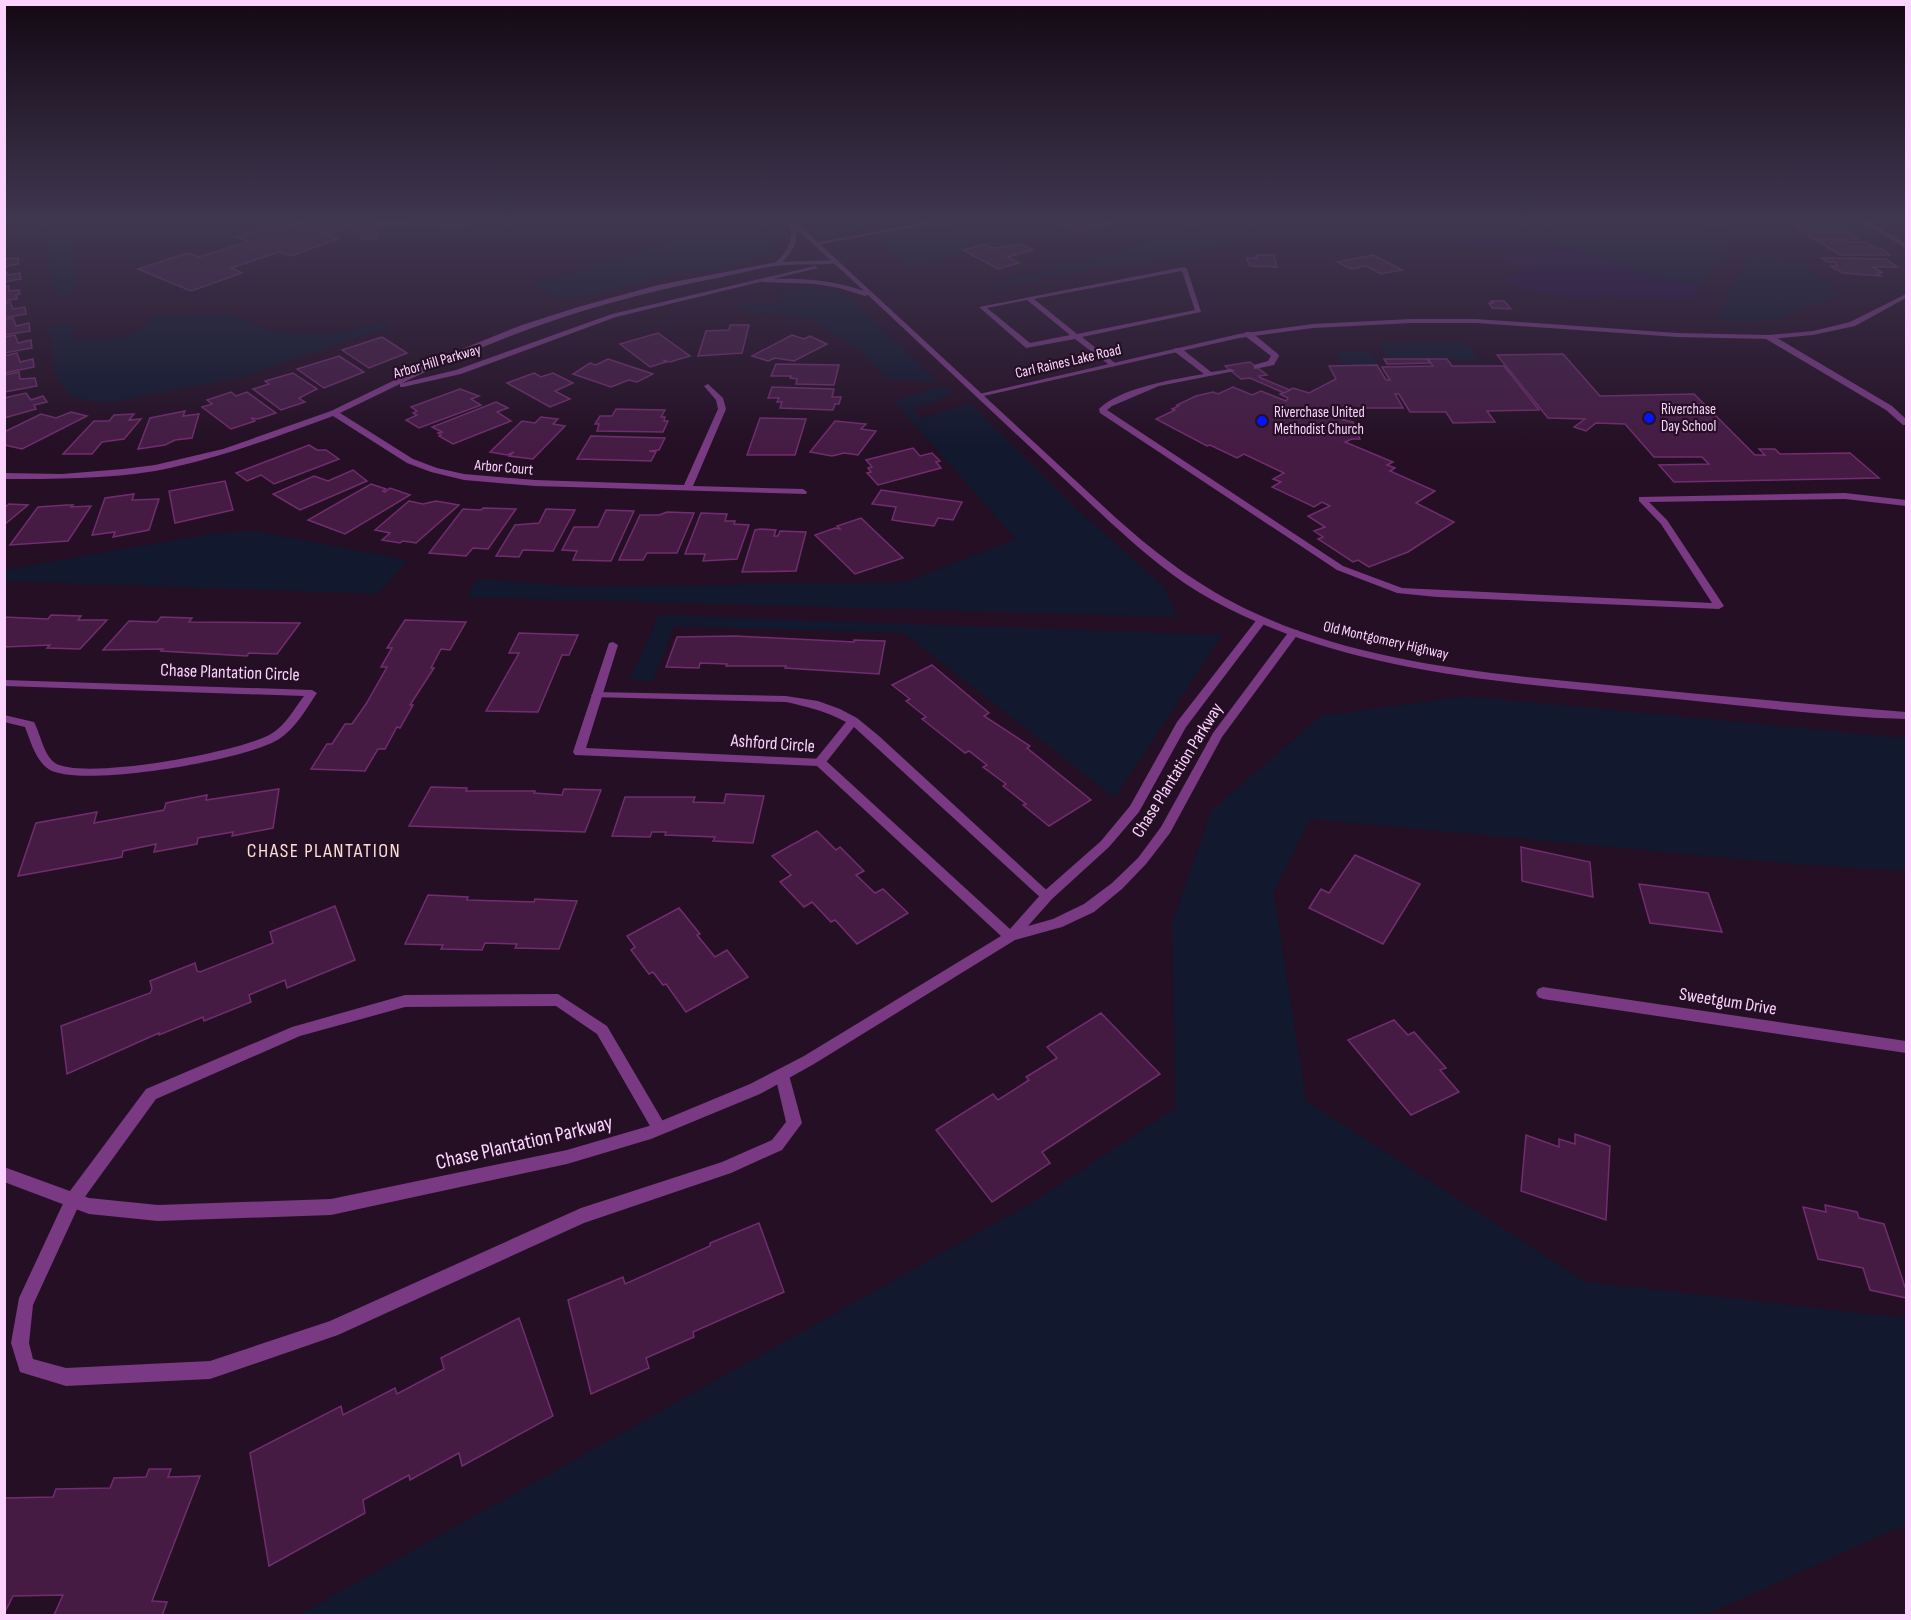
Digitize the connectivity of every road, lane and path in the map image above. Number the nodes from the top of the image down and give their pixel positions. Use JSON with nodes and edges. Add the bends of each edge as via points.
{"nodes":[{"id":1,"x":619,"y":298,"type":"edge"},
{"id":2,"x":684,"y":298,"type":"edge"},
{"id":3,"x":874,"y":298,"type":"edge"},
{"id":4,"x":1028,"y":298,"type":"joint"},
{"id":5,"x":1194,"y":298,"type":"edge"},
{"id":6,"x":1903,"y":298,"type":"edge"},
{"id":7,"x":1248,"y":334,"type":"junction"},
{"id":8,"x":1075,"y":336,"type":"junction"},
{"id":9,"x":1769,"y":337,"type":"junction"},
{"id":10,"x":1178,"y":350,"type":"junction"},
{"id":11,"x":1112,"y":365,"type":"junction"},
{"id":12,"x":1257,"y":367,"type":"dead end"},
{"id":13,"x":1231,"y":371,"type":"dead end"},
{"id":14,"x":1210,"y":375,"type":"junction"},
{"id":15,"x":708,"y":386,"type":"dead end"},
{"id":16,"x":384,"y":390,"type":"junction"},
{"id":17,"x":980,"y":395,"type":"junction"},
{"id":18,"x":334,"y":413,"type":"junction"},
{"id":19,"x":1906,"y":423,"type":"edge"},
{"id":20,"x":4,"y":476,"type":"edge"},
{"id":21,"x":688,"y":487,"type":"junction"},
{"id":22,"x":803,"y":492,"type":"dead end"},
{"id":23,"x":1906,"y":503,"type":"edge"},
{"id":24,"x":1262,"y":620,"type":"junction"},
{"id":25,"x":1294,"y":632,"type":"junction"},
{"id":26,"x":613,"y":645,"type":"dead end"},
{"id":27,"x":4,"y":683,"type":"edge"},
{"id":28,"x":596,"y":695,"type":"junction"},
{"id":29,"x":1906,"y":716,"type":"edge"},
{"id":30,"x":4,"y":718,"type":"edge"},
{"id":31,"x":853,"y":721,"type":"junction"},
{"id":32,"x":820,"y":762,"type":"junction"},
{"id":33,"x":1047,"y":896,"type":"junction"},
{"id":34,"x":1010,"y":937,"type":"junction"},
{"id":35,"x":1543,"y":993,"type":"dead end"},
{"id":36,"x":1906,"y":1047,"type":"edge"},
{"id":37,"x":782,"y":1075,"type":"junction"},
{"id":38,"x":659,"y":1128,"type":"junction"},
{"id":39,"x":4,"y":1174,"type":"edge"},
{"id":40,"x":73,"y":1200,"type":"junction"}],
"edges":[{"from":1,"to":16,"type":"street","name":"Arbor Hill Parkway","via":[[525,327],[445,359]]},
{"from":2,"to":16,"type":"street","name":"Arbor Hill Parkway","via":[[614,315],[458,372]]},
{"from":3,"to":17,"type":"street","name":"Old Montgomery Highway"},
{"from":4,"to":8,"type":"street"},
{"from":4,"to":8,"type":"street","via":[[982,307],[1029,346]]},
{"from":5,"to":8,"type":"street","via":[[1199,311]]},
{"from":6,"to":9,"type":"street","name":"Carl Raines Lake Road","via":[[1852,324]]},
{"from":7,"to":9,"type":"street","name":"Carl Raines Lake Road","via":[[1439,320]]},
{"from":7,"to":10,"type":"street","name":"Carl Raines Lake Road"},
{"from":7,"to":12,"type":"street","via":[[1275,356],[1271,363]]},
{"from":8,"to":11,"type":"street"},
{"from":9,"to":19,"type":"street","via":[[1870,396]]},
{"from":10,"to":11,"type":"street","name":"Carl Raines Lake Road"},
{"from":10,"to":14,"type":"street"},
{"from":11,"to":17,"type":"street","name":"Carl Raines Lake Road"},
{"from":13,"to":14,"type":"street"},
{"from":14,"to":23,"type":"street","via":[[1157,384],[1109,404],[1103,411],[1340,568],[1400,591],[1719,606],[1664,522],[1642,499],[1845,496]]},
{"from":15,"to":21,"type":"street","via":[[722,409]]},
{"from":16,"to":18,"type":"street","name":"Arbor Hill Parkway"},
{"from":17,"to":24,"type":"street","name":"Old Montgomery Highway","via":[[1154,554],[1217,599]]},
{"from":18,"to":20,"type":"street","name":"Arbor Hill Parkway","via":[[257,442],[154,468],[62,477]]},
{"from":18,"to":21,"type":"street","name":"Arbor Court","via":[[410,461],[464,477]]},
{"from":21,"to":22,"type":"street","name":"Arbor Court"},
{"from":24,"to":25,"type":"street","name":"Old Montgomery Highway"},
{"from":24,"to":33,"type":"street","name":"Chase Plantation Parkway","via":[[1180,725],[1135,808],[1105,843]]},
{"from":25,"to":29,"type":"street","name":"Old Montgomery Highway","via":[[1351,650],[1450,670],[1645,693]]},
{"from":25,"to":34,"type":"street","name":"Chase Plantation Parkway","via":[[1217,736],[1166,830],[1142,861],[1089,908],[1057,923]]},
{"from":26,"to":28,"type":"street","name":"Ashford Circle"},
{"from":27,"to":30,"type":"street","name":"Chase Plantation Circle","via":[[312,693],[275,737],[254,745],[177,762],[98,773],[67,772],[48,763],[30,725]]},
{"from":28,"to":31,"type":"street","via":[[786,699],[818,705]]},
{"from":28,"to":32,"type":"street","name":"Ashford Circle","via":[[579,752]]},
{"from":31,"to":32,"type":"street"},
{"from":31,"to":33,"type":"street"},
{"from":32,"to":34,"type":"street","name":"Ashford Circle"},
{"from":33,"to":34,"type":"street","name":"Chase Plantation Parkway"},
{"from":34,"to":37,"type":"street","name":"Chase Plantation Parkway"},
{"from":35,"to":36,"type":"street","name":"Sweetgum Drive"},
{"from":37,"to":38,"type":"street","name":"Chase Plantation Parkway"},
{"from":37,"to":40,"type":"street","via":[[794,1123],[777,1145],[725,1168],[581,1216],[332,1329],[210,1370],[66,1377],[26,1366],[20,1343],[25,1304]]},
{"from":38,"to":40,"type":"street","name":"Chase Plantation Parkway","via":[[567,1157],[331,1207],[158,1213],[89,1206]]},
{"from":38,"to":40,"type":"street","via":[[603,1030],[558,1000],[405,1001],[297,1031],[151,1094]]},
{"from":39,"to":40,"type":"street","name":"Chase Plantation Parkway"}]}
